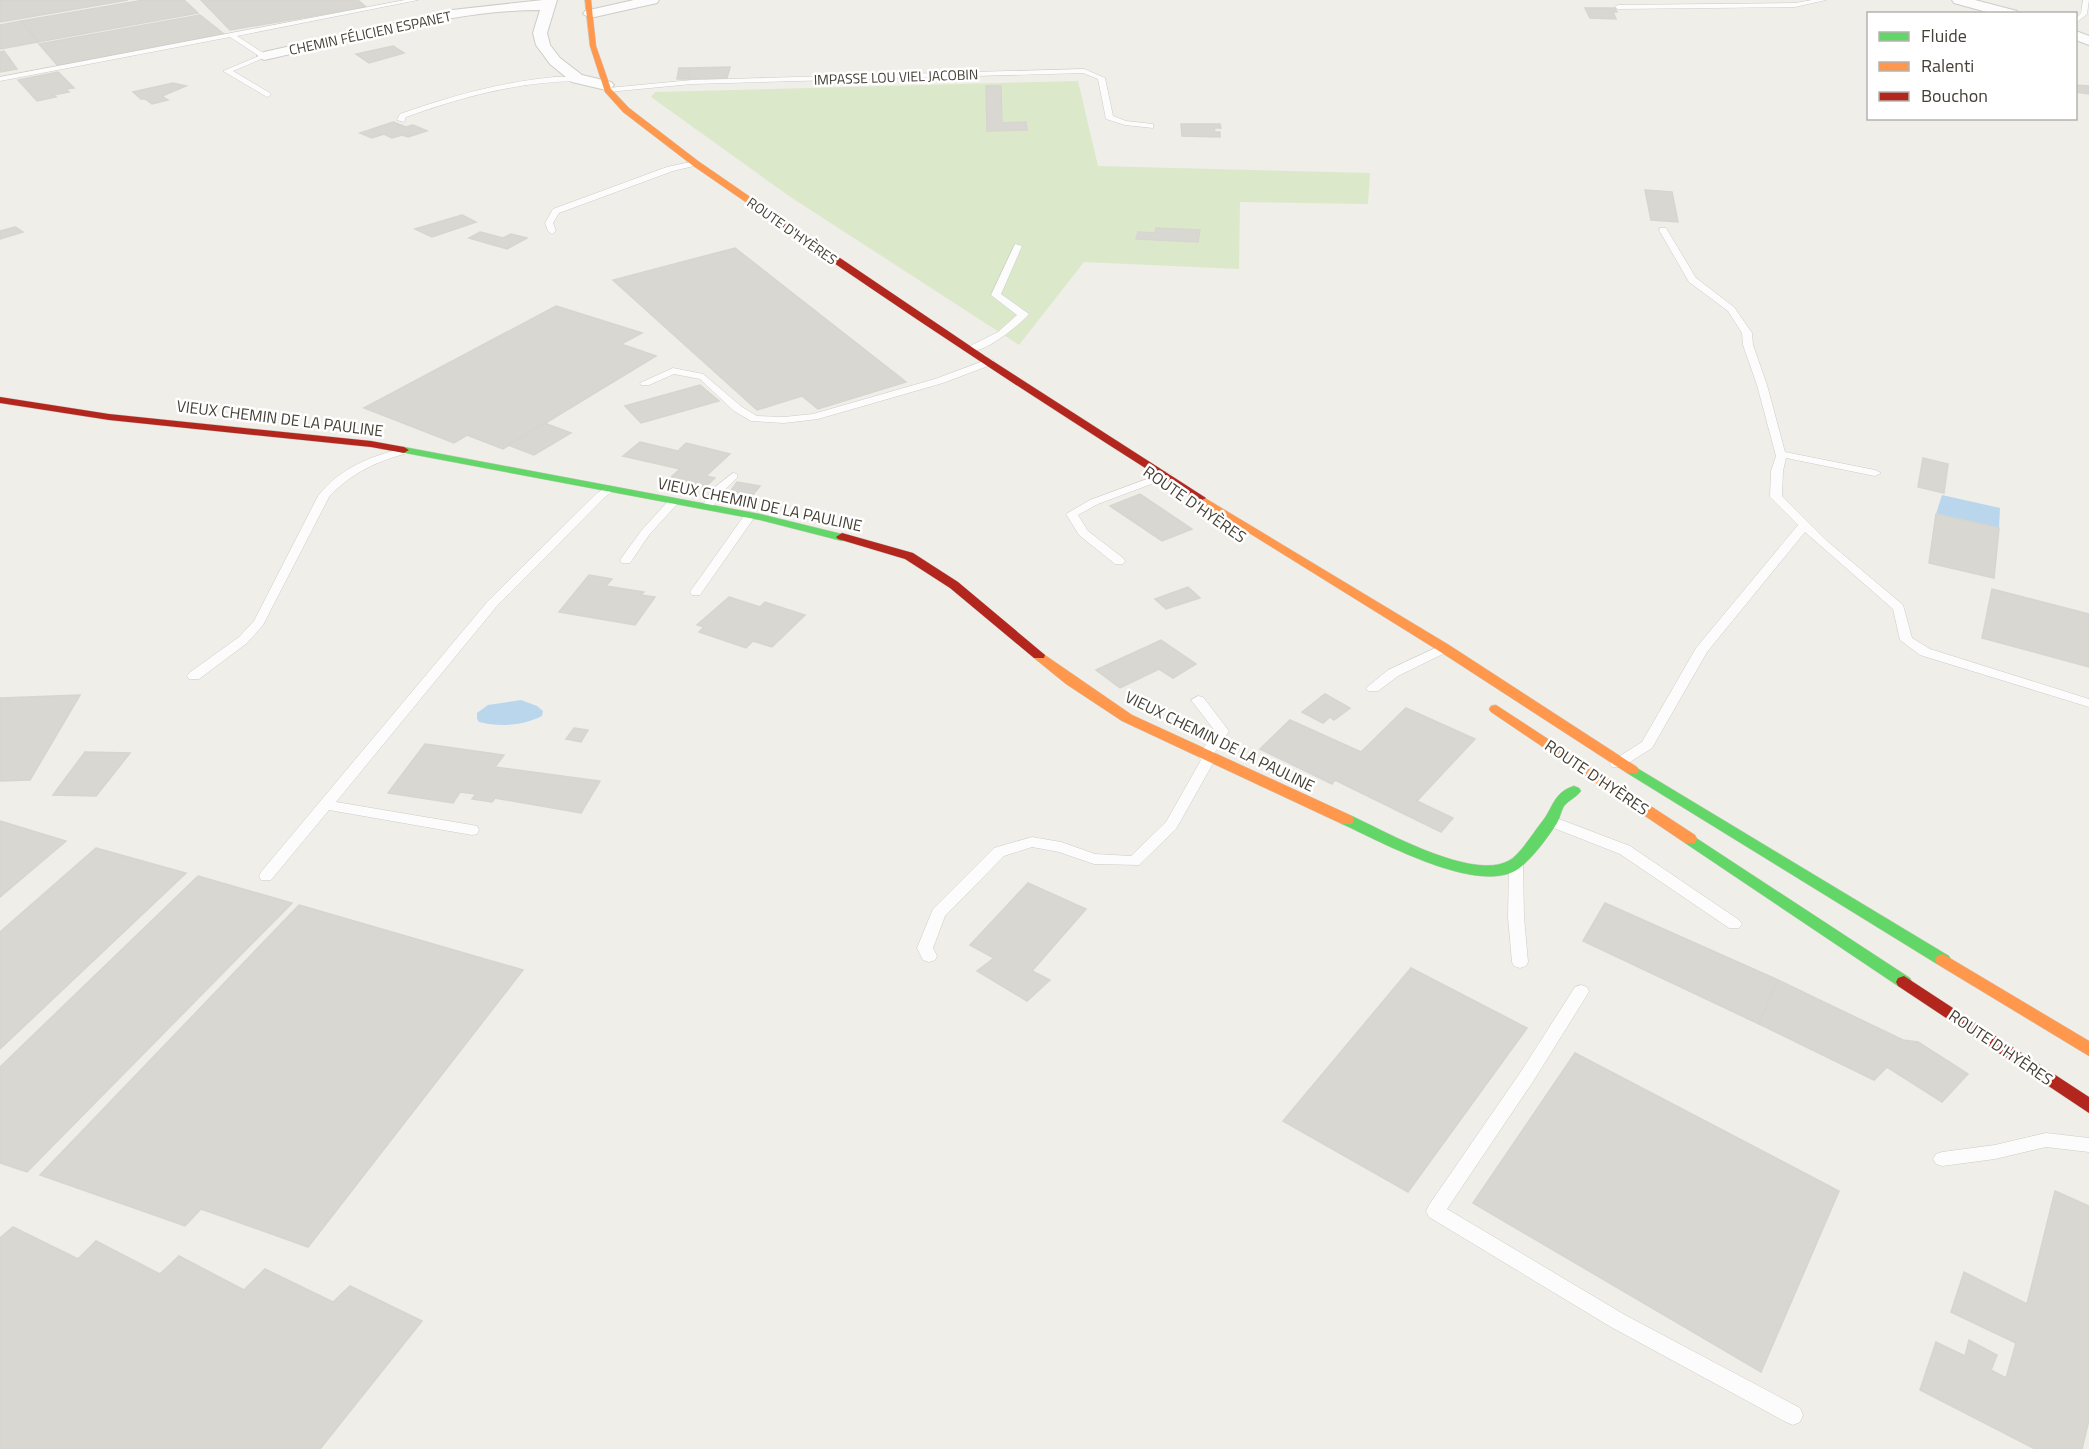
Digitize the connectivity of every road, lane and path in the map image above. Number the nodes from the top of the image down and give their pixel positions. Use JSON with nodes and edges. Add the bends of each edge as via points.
{"nodes":[{"id":1,"x":415,"y":0,"type":"edge"},
{"id":2,"x":652,"y":0,"type":"edge"},
{"id":3,"x":1823,"y":0,"type":"edge"},
{"id":4,"x":1959,"y":0,"type":"edge"},
{"id":5,"x":2086,"y":0,"type":"edge"},
{"id":6,"x":549,"y":3,"type":"edge"},
{"id":7,"x":589,"y":7,"type":"edge"},
{"id":8,"x":1618,"y":7,"type":"dead end"},
{"id":9,"x":2004,"y":12,"type":"edge"},
{"id":10,"x":2077,"y":20,"type":"edge"},
{"id":11,"x":231,"y":34,"type":"junction"},
{"id":12,"x":264,"y":56,"type":"junction"},
{"id":13,"x":0,"y":79,"type":"edge"},
{"id":14,"x":577,"y":79,"type":"junction"},
{"id":15,"x":607,"y":88,"type":"junction"},
{"id":16,"x":267,"y":95,"type":"dead end"},
{"id":17,"x":401,"y":120,"type":"dead end"},
{"id":18,"x":1150,"y":126,"type":"dead end"},
{"id":19,"x":695,"y":163,"type":"junction"},
{"id":20,"x":1663,"y":230,"type":"dead end"},
{"id":21,"x":552,"y":231,"type":"dead end"},
{"id":22,"x":1018,"y":246,"type":"dead end"},
{"id":23,"x":969,"y":350,"type":"junction"},
{"id":24,"x":988,"y":362,"type":"junction"},
{"id":25,"x":645,"y":382,"type":"dead end"},
{"id":26,"x":0,"y":400,"type":"edge"},
{"id":27,"x":406,"y":450,"type":"junction"},
{"id":28,"x":1781,"y":454,"type":"junction"},
{"id":29,"x":1875,"y":473,"type":"dead end"},
{"id":30,"x":733,"y":476,"type":"dead end"},
{"id":31,"x":1160,"y":477,"type":"junction"},
{"id":32,"x":610,"y":489,"type":"junction"},
{"id":33,"x":674,"y":501,"type":"junction"},
{"id":34,"x":708,"y":507,"type":"junction"},
{"id":35,"x":750,"y":515,"type":"junction"},
{"id":36,"x":1804,"y":525,"type":"junction"},
{"id":37,"x":626,"y":560,"type":"dead end"},
{"id":38,"x":1119,"y":561,"type":"dead end"},
{"id":39,"x":1294,"y":572,"type":"dead end"},
{"id":40,"x":696,"y":592,"type":"dead end"},
{"id":41,"x":1444,"y":648,"type":"junction"},
{"id":42,"x":194,"y":676,"type":"dead end"},
{"id":43,"x":1373,"y":688,"type":"dead end"},
{"id":44,"x":1481,"y":698,"type":"dead end"},
{"id":45,"x":1198,"y":700,"type":"dead end"},
{"id":46,"x":2089,"y":703,"type":"edge"},
{"id":47,"x":1207,"y":757,"type":"junction"},
{"id":48,"x":1620,"y":763,"type":"junction"},
{"id":49,"x":1596,"y":777,"type":"junction"},
{"id":50,"x":1574,"y":790,"type":"joint"},
{"id":51,"x":327,"y":805,"type":"junction"},
{"id":52,"x":1551,"y":821,"type":"junction"},
{"id":53,"x":472,"y":830,"type":"dead end"},
{"id":54,"x":1516,"y":864,"type":"junction"},
{"id":55,"x":266,"y":876,"type":"dead end"},
{"id":56,"x":1734,"y":924,"type":"dead end"},
{"id":57,"x":929,"y":956,"type":"dead end"},
{"id":58,"x":1520,"y":962,"type":"dead end"},
{"id":59,"x":1581,"y":991,"type":"dead end"},
{"id":60,"x":2089,"y":1050,"type":"edge"},
{"id":61,"x":2089,"y":1106,"type":"edge"},
{"id":62,"x":2089,"y":1145,"type":"edge"},
{"id":63,"x":1942,"y":1159,"type":"dead end"},
{"id":64,"x":1793,"y":1415,"type":"dead end"}],
"edges":[{"from":1,"to":11,"type":"lane"},
{"from":2,"to":7,"type":"street"},
{"from":3,"to":8,"type":"lane","via":[[1795,5]]},
{"from":4,"to":9,"type":"street"},
{"from":5,"to":10,"type":"lane","via":[[2084,14]]},
{"from":6,"to":12,"type":"street","name":"CHEMIN FÉLICIEN ESPANET","via":[[452,14]]},
{"from":6,"to":14,"type":"street","via":[[540,33],[543,45]]},
{"from":7,"to":15,"type":"main road","name":"ROUTE D'HYÈRES","via":[[593,46]]},
{"from":11,"to":12,"type":"lane"},
{"from":11,"to":13,"type":"lane"},
{"from":12,"to":16,"type":"lane","via":[[227,71]]},
{"from":14,"to":15,"type":"street"},
{"from":14,"to":17,"type":"lane","via":[[518,82],[421,109]]},
{"from":15,"to":18,"type":"lane","name":"IMPASSE LOU VIEL JACOBIN","via":[[1084,71],[1101,78],[1109,117]]},
{"from":15,"to":19,"type":"main road","name":"ROUTE D'HYÈRES","via":[[626,110]]},
{"from":19,"to":21,"type":"lane","via":[[556,211],[549,223]]},
{"from":19,"to":23,"type":"main road","name":"ROUTE D'HYÈRES"},
{"from":20,"to":28,"type":"lane","via":[[1692,280],[1731,309],[1747,333]]},
{"from":22,"to":23,"type":"lane","via":[[996,296],[1023,314],[1001,334]]},
{"from":23,"to":24,"type":"main road","name":"ROUTE D'HYÈRES"},
{"from":24,"to":25,"type":"lane","via":[[939,381],[814,417],[784,420],[755,419],[703,377],[673,371]]},
{"from":24,"to":31,"type":"main road","name":"ROUTE D'HYÈRES"},
{"from":26,"to":27,"type":"main road","name":"VIEUX CHEMIN DE LA PAULINE","via":[[109,417],[353,441]]},
{"from":27,"to":32,"type":"main road","name":"VIEUX CHEMIN DE LA PAULINE"},
{"from":27,"to":42,"type":"lane","via":[[352,469],[336,482],[324,496],[259,622],[243,640]]},
{"from":28,"to":29,"type":"lane"},
{"from":28,"to":36,"type":"lane","via":[[1776,496]]},
{"from":30,"to":34,"type":"lane","via":[[715,492]]},
{"from":31,"to":38,"type":"lane","via":[[1072,514],[1083,533]]},
{"from":31,"to":39,"type":"main road","name":"ROUTE D'HYÈRES"},
{"from":31,"to":41,"type":"main road","name":"ROUTE D'HYÈRES"},
{"from":32,"to":33,"type":"main road","name":"VIEUX CHEMIN DE LA PAULINE"},
{"from":32,"to":51,"type":"lane","via":[[492,604]]},
{"from":33,"to":34,"type":"main road","name":"VIEUX CHEMIN DE LA PAULINE"},
{"from":33,"to":37,"type":"lane"},
{"from":34,"to":35,"type":"main road","name":"VIEUX CHEMIN DE LA PAULINE"},
{"from":35,"to":40,"type":"lane"},
{"from":35,"to":47,"type":"main road","name":"VIEUX CHEMIN DE LA PAULINE","via":[[909,556],[954,585],[1071,681],[1127,718]]},
{"from":36,"to":46,"type":"lane","via":[[1899,608],[1906,640],[1925,652]]},
{"from":36,"to":48,"type":"lane","via":[[1701,651],[1647,745]]},
{"from":41,"to":43,"type":"lane","via":[[1393,673]]},
{"from":41,"to":48,"type":"main road","name":"ROUTE D'HYÈRES"},
{"from":44,"to":49,"type":"main road","name":"ROUTE D'HYÈRES"},
{"from":45,"to":47,"type":"lane","via":[[1222,731]]},
{"from":47,"to":54,"type":"main road","name":"VIEUX CHEMIN DE LA PAULINE","via":[[1423,855],[1466,869],[1494,873]]},
{"from":47,"to":57,"type":"lane","via":[[1171,825],[1134,861],[1095,859],[1032,842],[999,852],[938,913],[925,948]]},
{"from":48,"to":49,"type":"lane"},
{"from":48,"to":60,"type":"main road","name":"ROUTE D'HYÈRES"},
{"from":49,"to":50,"type":"lane"},
{"from":49,"to":61,"type":"main road","name":"ROUTE D'HYÈRES"},
{"from":50,"to":52,"type":"main road","via":[[1558,804]]},
{"from":51,"to":53,"type":"lane"},
{"from":51,"to":55,"type":"lane"},
{"from":52,"to":54,"type":"main road"},
{"from":52,"to":56,"type":"lane","via":[[1625,850]]},
{"from":54,"to":58,"type":"lane"},
{"from":59,"to":64,"type":"lane","via":[[1548,1047],[1435,1211],[1618,1321]]},
{"from":62,"to":63,"type":"lane","via":[[2046,1140]]}]}
